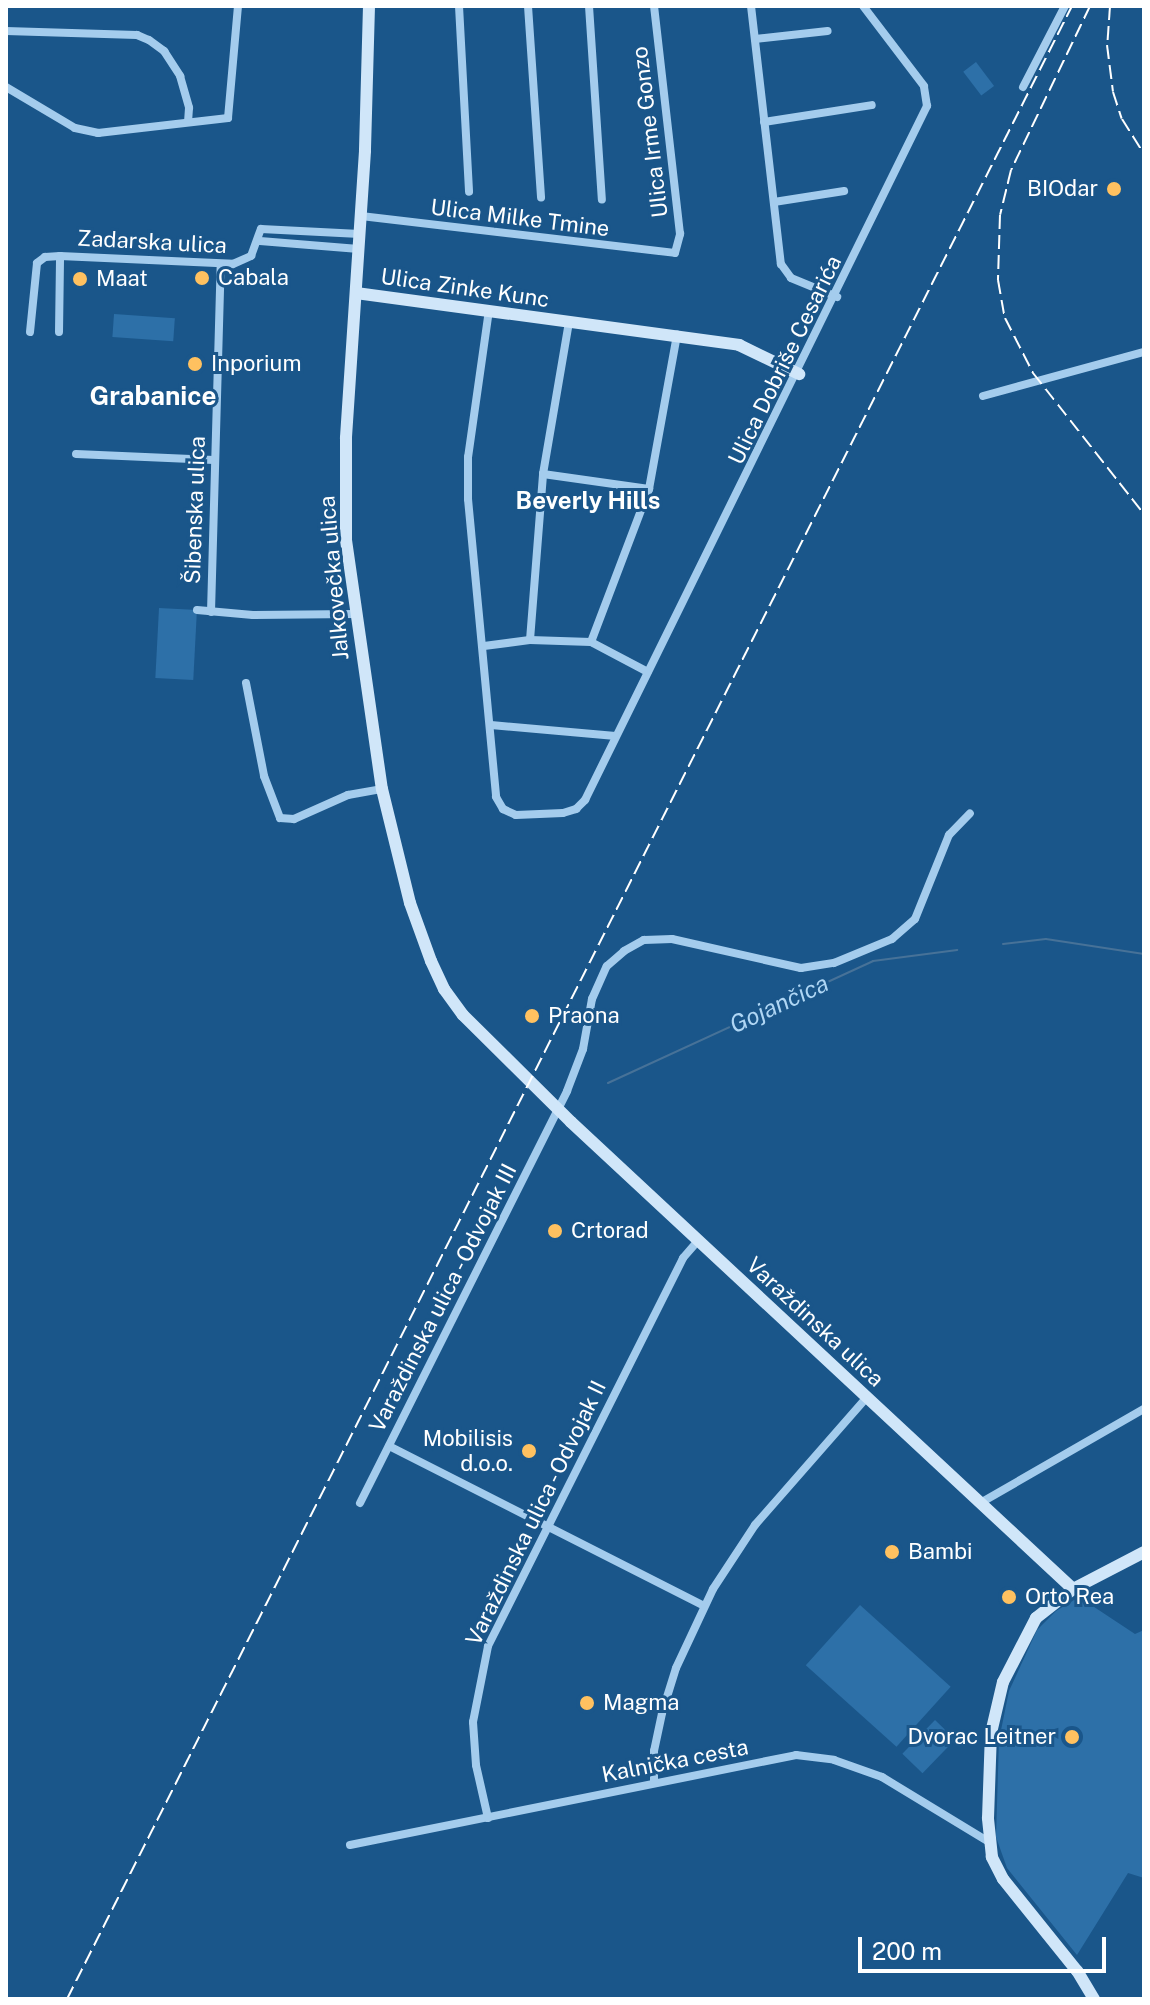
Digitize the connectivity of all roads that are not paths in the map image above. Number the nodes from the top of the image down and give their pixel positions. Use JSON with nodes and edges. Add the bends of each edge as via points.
{"nodes":[{"id":1,"x":238,"y":6,"type":"edge"},
{"id":2,"x":367,"y":6,"type":"edge"},
{"id":3,"x":459,"y":6,"type":"edge"},
{"id":4,"x":528,"y":6,"type":"edge"},
{"id":5,"x":589,"y":6,"type":"edge"},
{"id":6,"x":654,"y":6,"type":"edge"},
{"id":7,"x":751,"y":6,"type":"edge"},
{"id":8,"x":863,"y":6,"type":"edge"},
{"id":9,"x":1065,"y":6,"type":"edge"},
{"id":10,"x":6,"y":31,"type":"edge"},
{"id":11,"x":828,"y":31,"type":"dead end"},
{"id":12,"x":755,"y":39,"type":"junction"},
{"id":13,"x":6,"y":87,"type":"edge"},
{"id":14,"x":1023,"y":87,"type":"dead end"},
{"id":15,"x":872,"y":105,"type":"dead end"},
{"id":16,"x":188,"y":122,"type":"junction"},
{"id":17,"x":764,"y":122,"type":"junction"},
{"id":18,"x":844,"y":191,"type":"dead end"},
{"id":19,"x":469,"y":192,"type":"dead end"},
{"id":20,"x":541,"y":198,"type":"dead end"},
{"id":21,"x":602,"y":200,"type":"dead end"},
{"id":22,"x":774,"y":202,"type":"junction"},
{"id":23,"x":361,"y":216,"type":"junction"},
{"id":24,"x":360,"y":234,"type":"junction"},
{"id":25,"x":260,"y":241,"type":"junction"},
{"id":26,"x":359,"y":249,"type":"junction"},
{"id":27,"x":675,"y":253,"type":"joint"},
{"id":28,"x":60,"y":256,"type":"junction"},
{"id":29,"x":221,"y":264,"type":"junction"},
{"id":30,"x":356,"y":293,"type":"junction"},
{"id":31,"x":837,"y":297,"type":"junction"},
{"id":32,"x":489,"y":310,"type":"junction"},
{"id":33,"x":569,"y":322,"type":"junction"},
{"id":34,"x":30,"y":332,"type":"dead end"},
{"id":35,"x":59,"y":332,"type":"dead end"},
{"id":36,"x":677,"y":334,"type":"junction"},
{"id":37,"x":1144,"y":352,"type":"edge"},
{"id":38,"x":799,"y":374,"type":"junction"},
{"id":39,"x":983,"y":396,"type":"dead end"},
{"id":40,"x":76,"y":454,"type":"dead end"},
{"id":41,"x":214,"y":460,"type":"junction"},
{"id":42,"x":543,"y":474,"type":"junction"},
{"id":43,"x":649,"y":489,"type":"junction"},
{"id":44,"x":197,"y":610,"type":"dead end"},
{"id":45,"x":211,"y":612,"type":"junction"},
{"id":46,"x":354,"y":614,"type":"junction"},
{"id":47,"x":530,"y":640,"type":"junction"},
{"id":48,"x":591,"y":642,"type":"junction"},
{"id":49,"x":484,"y":646,"type":"junction"},
{"id":50,"x":648,"y":672,"type":"junction"},
{"id":51,"x":246,"y":683,"type":"dead end"},
{"id":52,"x":491,"y":725,"type":"junction"},
{"id":53,"x":616,"y":736,"type":"junction"},
{"id":54,"x":382,"y":789,"type":"junction"},
{"id":55,"x":970,"y":813,"type":"dead end"},
{"id":56,"x":532,"y":1081,"type":"joint"},
{"id":57,"x":558,"y":1108,"type":"junction"},
{"id":58,"x":698,"y":1241,"type":"junction"},
{"id":59,"x":866,"y":1398,"type":"junction"},
{"id":60,"x":1144,"y":1409,"type":"edge"},
{"id":61,"x":389,"y":1446,"type":"junction"},
{"id":62,"x":982,"y":1502,"type":"junction"},
{"id":63,"x":360,"y":1503,"type":"dead end"},
{"id":64,"x":548,"y":1527,"type":"junction"},
{"id":65,"x":1144,"y":1552,"type":"edge"},
{"id":66,"x":1073,"y":1589,"type":"junction"},
{"id":67,"x":704,"y":1606,"type":"junction"},
{"id":68,"x":654,"y":1783,"type":"junction"},
{"id":69,"x":488,"y":1818,"type":"junction"},
{"id":70,"x":989,"y":1842,"type":"junction"},
{"id":71,"x":350,"y":1845,"type":"dead end"},
{"id":72,"x":1094,"y":1999,"type":"edge"}],
"edges":[{"from":1,"to":16,"type":"street","via":[[228,118]]},
{"from":2,"to":23,"type":"main road","name":"Jalkovečka ulica"},
{"from":3,"to":19,"type":"street"},
{"from":4,"to":20,"type":"street"},
{"from":5,"to":21,"type":"street"},
{"from":6,"to":27,"type":"street","name":"Ulica Irme Gonzo","via":[[680,234]]},
{"from":7,"to":12,"type":"street"},
{"from":8,"to":31,"type":"street","name":"Ulica Dobriše Cesarića","via":[[924,86],[928,99]]},
{"from":9,"to":14,"type":"street"},
{"from":10,"to":16,"type":"street","via":[[137,35],[149,40],[164,51],[180,76]]},
{"from":11,"to":12,"type":"street"},
{"from":12,"to":17,"type":"street"},
{"from":13,"to":16,"type":"street","via":[[75,128],[98,133]]},
{"from":15,"to":17,"type":"street"},
{"from":17,"to":22,"type":"street"},
{"from":18,"to":22,"type":"street"},
{"from":22,"to":31,"type":"street","via":[[785,272]]},
{"from":23,"to":24,"type":"main road","name":"Jalkovečka ulica"},
{"from":23,"to":27,"type":"street","name":"Ulica Milke Tmine"},
{"from":24,"to":25,"type":"street","name":"Zadarska ulica","via":[[261,229]]},
{"from":24,"to":26,"type":"main road","name":"Jalkovečka ulica"},
{"from":25,"to":26,"type":"street","name":"Zadarska ulica"},
{"from":25,"to":29,"type":"street","name":"Zadarska ulica","via":[[244,261]]},
{"from":26,"to":30,"type":"main road","name":"Jalkovečka ulica"},
{"from":28,"to":29,"type":"street","name":"Zadarska ulica"},
{"from":28,"to":34,"type":"street","via":[[37,263]]},
{"from":28,"to":35,"type":"street","name":"Zadarska ulica"},
{"from":29,"to":41,"type":"street","name":"Šibenska ulica"},
{"from":30,"to":32,"type":"main road","name":"Ulica Zinke Kunc"},
{"from":30,"to":46,"type":"main road","name":"Jalkovečka ulica","via":[[345,462]]},
{"from":31,"to":38,"type":"street","name":"Ulica Dobriše Cesarića"},
{"from":32,"to":33,"type":"main road","name":"Ulica Zinke Kunc"},
{"from":32,"to":49,"type":"street","name":"Ulica Dobriše Cesarića","via":[[468,457]]},
{"from":33,"to":36,"type":"main road","name":"Ulica Zinke Kunc"},
{"from":33,"to":42,"type":"street","name":"Ulica Zinke Kunc"},
{"from":36,"to":38,"type":"main road","name":"Ulica Zinke Kunc","via":[[739,345]]},
{"from":36,"to":43,"type":"street"},
{"from":37,"to":39,"type":"street"},
{"from":38,"to":50,"type":"street","name":"Ulica Dobriše Cesarića"},
{"from":40,"to":41,"type":"street"},
{"from":41,"to":45,"type":"street","name":"Šibenska ulica"},
{"from":42,"to":43,"type":"street"},
{"from":42,"to":47,"type":"street","name":"Ulica Zinke Kunc"},
{"from":43,"to":48,"type":"street"},
{"from":44,"to":45,"type":"street"},
{"from":45,"to":46,"type":"street"},
{"from":46,"to":54,"type":"main road","name":"Jalkovečka ulica"},
{"from":47,"to":48,"type":"street"},
{"from":47,"to":49,"type":"street"},
{"from":48,"to":50,"type":"street"},
{"from":49,"to":52,"type":"street","name":"Ulica Dobriše Cesarića"},
{"from":50,"to":53,"type":"street","name":"Ulica Dobriše Cesarića"},
{"from":51,"to":54,"type":"street","via":[[264,776],[280,818],[294,819],[348,795]]},
{"from":52,"to":53,"type":"street"},
{"from":52,"to":53,"type":"street","name":"Ulica Dobriše Cesarića","via":[[496,797],[503,809],[516,815],[576,809]]},
{"from":54,"to":56,"type":"main road","name":"Jalkovečka ulica","via":[[410,903],[444,989]]},
{"from":55,"to":57,"type":"street","name":"Varaždinska ulica - Odvojak III","via":[[949,835],[910,927],[847,957],[801,968],[672,939],[644,940],[624,951],[607,966],[595,990],[583,1049]]},
{"from":56,"to":57,"type":"main road","name":"Varaždinska ulica"},
{"from":57,"to":58,"type":"main road","name":"Varaždinska ulica"},
{"from":57,"to":61,"type":"street","name":"Varaždinska ulica - Odvojak III"},
{"from":58,"to":59,"type":"main road","name":"Varaždinska ulica"},
{"from":58,"to":64,"type":"street","name":"Varaždinska ulica - Odvojak II","via":[[683,1258]]},
{"from":59,"to":62,"type":"main road","name":"Varaždinska ulica"},
{"from":59,"to":67,"type":"street","via":[[755,1525]]},
{"from":60,"to":62,"type":"street"},
{"from":61,"to":63,"type":"street","name":"Varaždinska ulica - Odvojak III"},
{"from":61,"to":64,"type":"street"},
{"from":62,"to":66,"type":"main road","name":"Varaždinska ulica"},
{"from":64,"to":67,"type":"street"},
{"from":64,"to":69,"type":"street","name":"Varaždinska ulica - Odvojak II","via":[[488,1646],[478,1685],[473,1736]]},
{"from":65,"to":66,"type":"main road"},
{"from":66,"to":70,"type":"main road","via":[[1036,1618],[1003,1682],[991,1733]]},
{"from":67,"to":68,"type":"street","via":[[662,1713]]},
{"from":68,"to":69,"type":"street","name":"Kalnička cesta"},
{"from":68,"to":70,"type":"street","name":"Kalnička cesta","via":[[796,1755],[834,1760],[882,1777]]},
{"from":69,"to":71,"type":"street","name":"Kalnička cesta"},
{"from":70,"to":72,"type":"main road","via":[[1003,1879]]}]}
